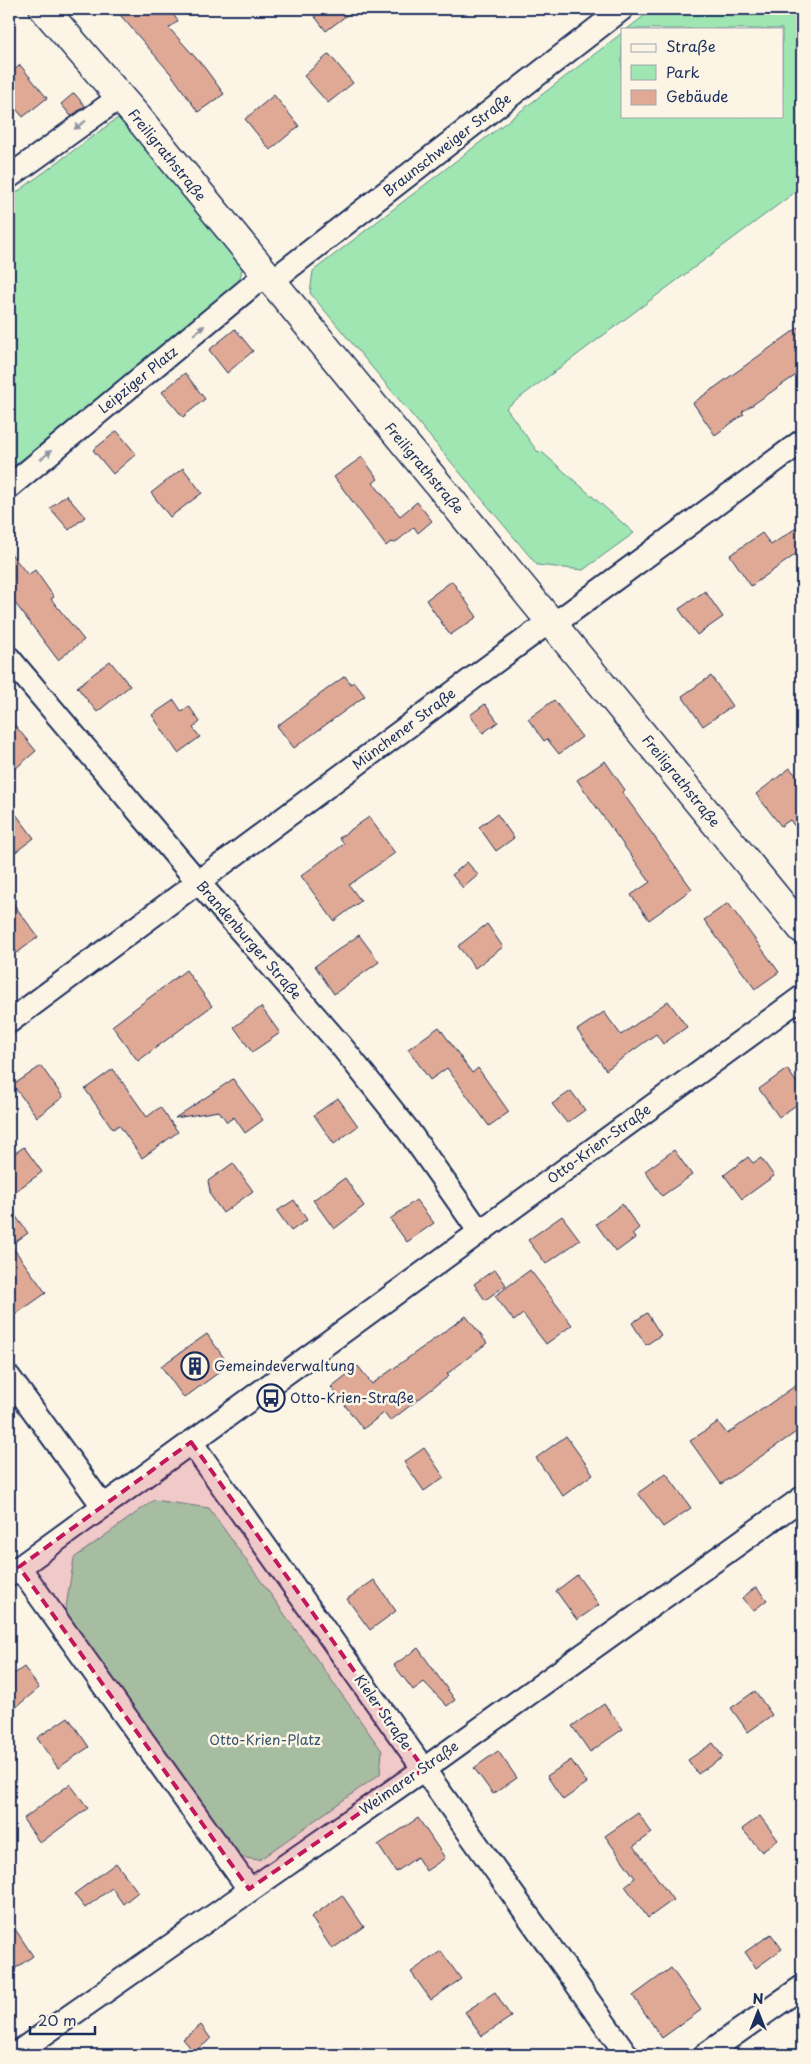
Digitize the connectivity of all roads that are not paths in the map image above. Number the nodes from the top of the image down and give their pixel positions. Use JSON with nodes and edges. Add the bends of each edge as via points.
{"nodes":[{"id":1,"x":44,"y":9,"type":"edge"},
{"id":2,"x":622,"y":9,"type":"edge"},
{"id":3,"x":120,"y":97,"type":"junction"},
{"id":4,"x":9,"y":177,"type":"edge"},
{"id":5,"x":269,"y":278,"type":"junction"},
{"id":6,"x":802,"y":441,"type":"edge"},
{"id":7,"x":9,"y":486,"type":"edge"},
{"id":8,"x":552,"y":623,"type":"junction"},
{"id":9,"x":9,"y":658,"type":"edge"},
{"id":10,"x":199,"y":882,"type":"junction"},
{"id":11,"x":802,"y":929,"type":"edge"},
{"id":12,"x":802,"y":997,"type":"edge"},
{"id":13,"x":9,"y":1022,"type":"edge"},
{"id":14,"x":479,"y":1231,"type":"junction"},
{"id":15,"x":9,"y":1377,"type":"edge"},
{"id":16,"x":191,"y":1442,"type":"junction"},
{"id":17,"x":802,"y":1498,"type":"edge"},
{"id":18,"x":103,"y":1506,"type":"junction"},
{"id":19,"x":14,"y":1571,"type":"edge"},
{"id":20,"x":424,"y":1769,"type":"junction"},
{"id":21,"x":249,"y":1889,"type":"junction"},
{"id":22,"x":802,"y":1987,"type":"edge"},
{"id":23,"x":14,"y":2055,"type":"edge"},
{"id":24,"x":627,"y":2055,"type":"edge"},
{"id":25,"x":705,"y":2055,"type":"edge"}],
"edges":[{"from":1,"to":3,"type":"street","name":"Freiligrathstraße"},
{"from":2,"to":5,"type":"street","name":"Braunschweiger Straße"},
{"from":3,"to":4,"type":"street","one_way":true},
{"from":3,"to":5,"type":"street","name":"Freiligrathstraße"},
{"from":7,"to":5,"type":"street","name":"Leipziger Platz","one_way":true},
{"from":5,"to":8,"type":"street","name":"Freiligrathstraße"},
{"from":6,"to":8,"type":"street","name":"Münchener Straße"},
{"from":8,"to":10,"type":"street","name":"Münchener Straße","via":[[538,630]]},
{"from":8,"to":11,"type":"street","name":"Freiligrathstraße"},
{"from":9,"to":10,"type":"street","name":"Brandenburger Straße"},
{"from":10,"to":13,"type":"street","name":"Münchener Straße"},
{"from":10,"to":14,"type":"street","name":"Brandenburger Straße","via":[[342,1047],[408,1130]]},
{"from":12,"to":14,"type":"street","name":"Otto-Krien-Straße"},
{"from":14,"to":16,"type":"street","name":"Otto-Krien-Straße"},
{"from":15,"to":18,"type":"street"},
{"from":16,"to":18,"type":"street","name":"Otto-Krien-Straße"},
{"from":16,"to":20,"type":"street","name":"Kieler Straße"},
{"from":17,"to":20,"type":"street","name":"Weimarer Straße"},
{"from":18,"to":19,"type":"street","name":"Otto-Krien-Straße"},
{"from":19,"to":21,"type":"street"},
{"from":20,"to":21,"type":"street","name":"Weimarer Straße"},
{"from":20,"to":24,"type":"street","name":"Kieler Straße"},
{"from":21,"to":23,"type":"street","name":"Weimarer Straße"},
{"from":22,"to":25,"type":"street"}]}
